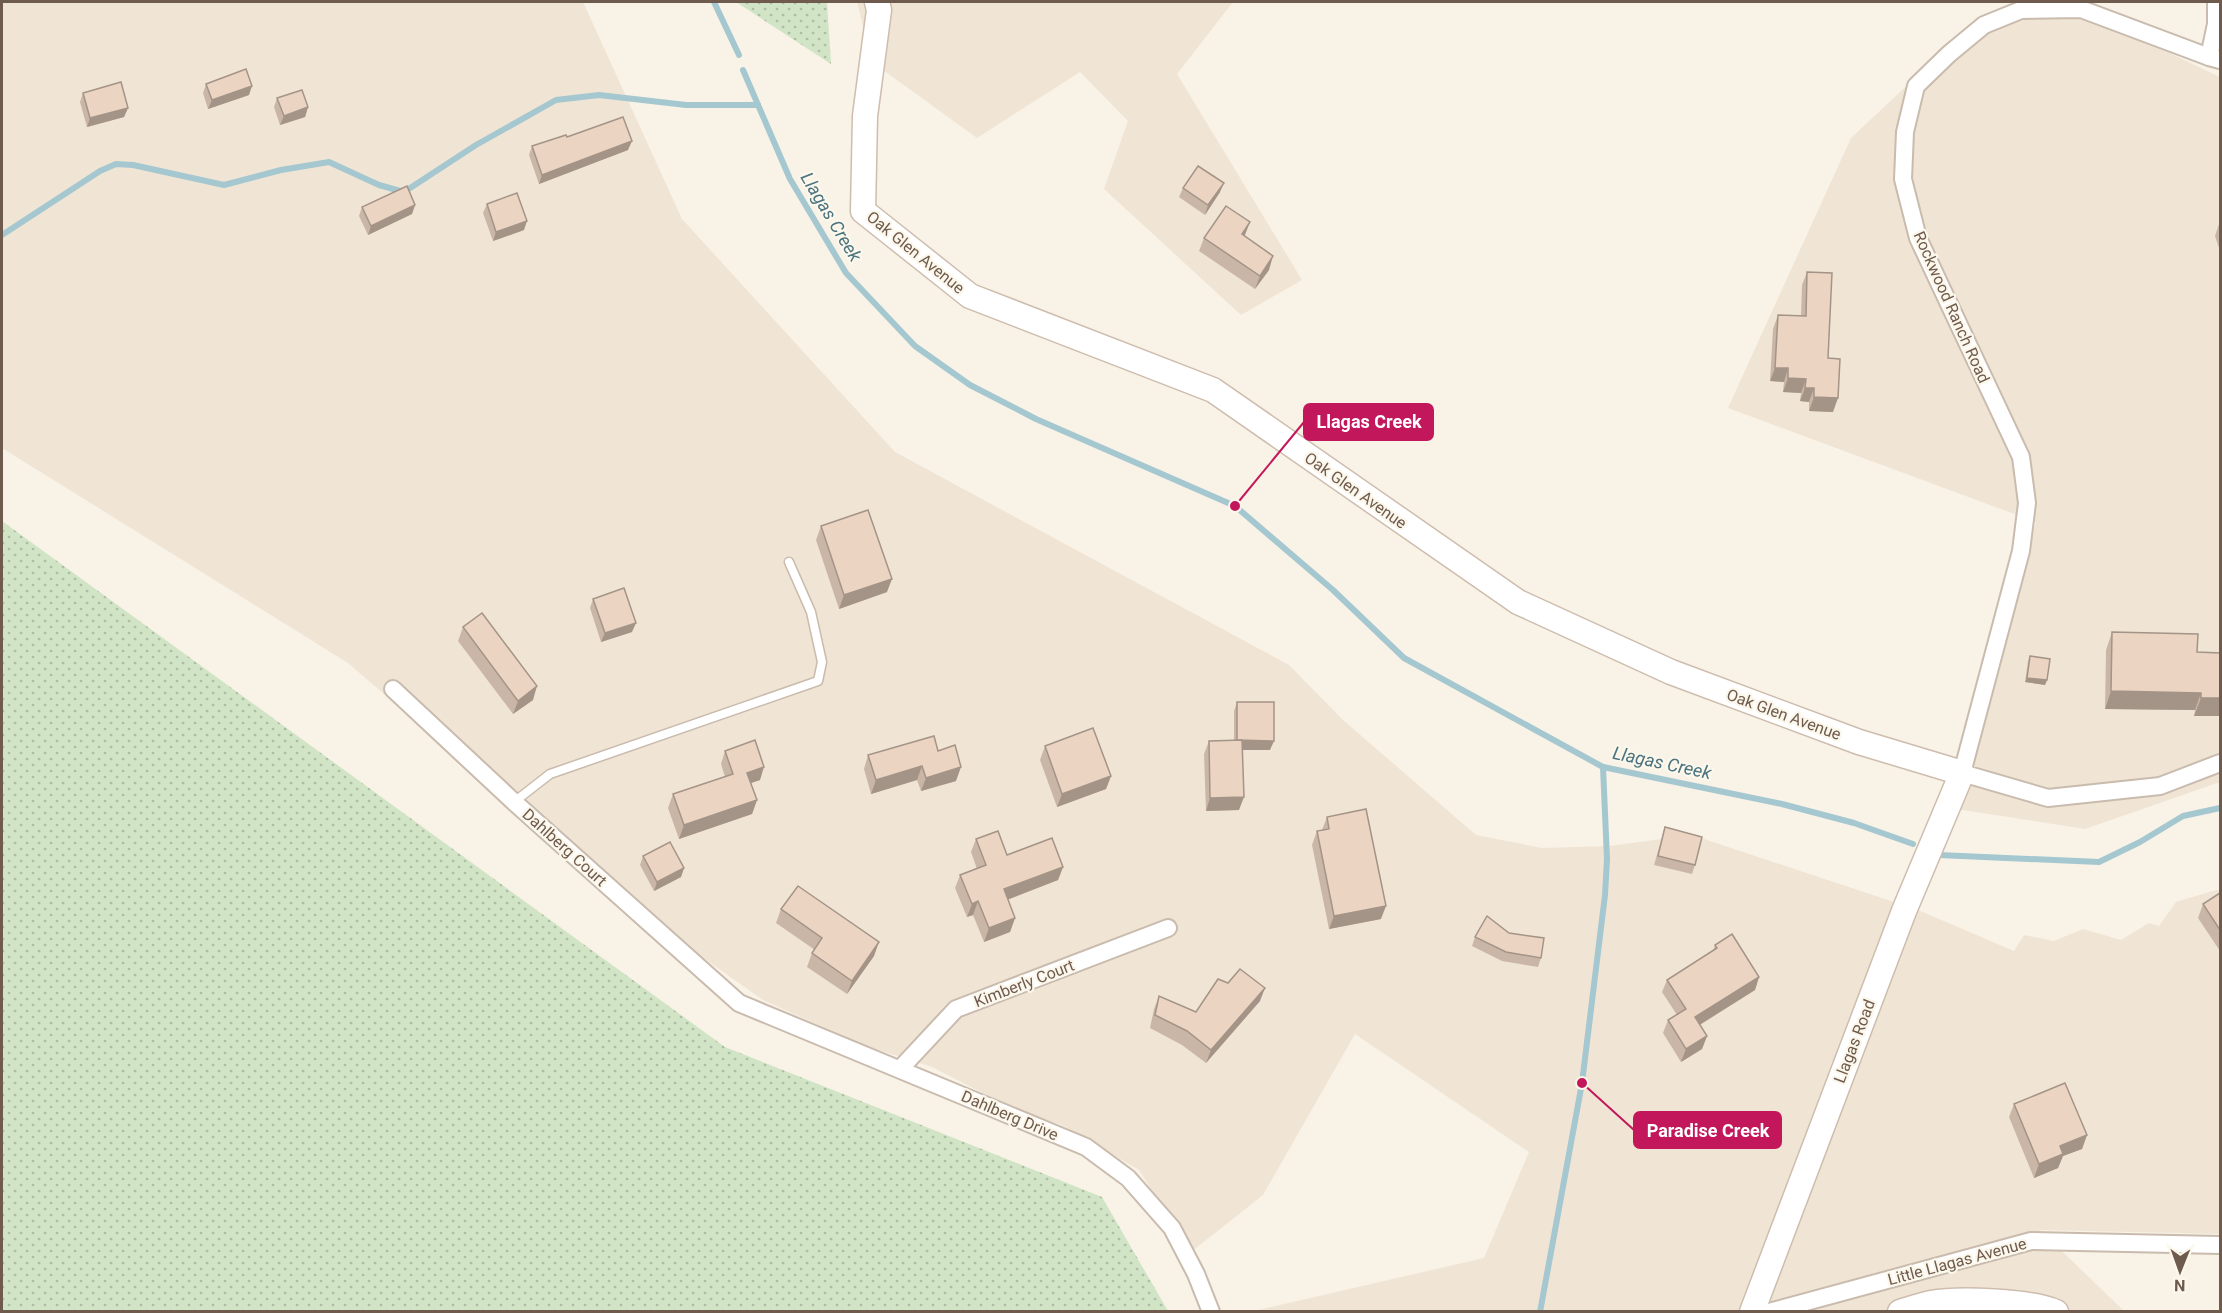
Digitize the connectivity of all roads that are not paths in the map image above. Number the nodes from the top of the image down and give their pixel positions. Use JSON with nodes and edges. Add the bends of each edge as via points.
{"nodes":[{"id":1,"x":877,"y":2,"type":"edge"},
{"id":2,"x":2216,"y":2,"type":"edge"},
{"id":3,"x":2215,"y":59,"type":"edge"},
{"id":4,"x":789,"y":562,"type":"dead end"},
{"id":5,"x":393,"y":689,"type":"dead end"},
{"id":6,"x":2220,"y":763,"type":"edge"},
{"id":7,"x":1962,"y":773,"type":"junction"},
{"id":8,"x":514,"y":802,"type":"junction"},
{"id":9,"x":1168,"y":928,"type":"dead end"},
{"id":10,"x":739,"y":1003,"type":"joint"},
{"id":11,"x":900,"y":1069,"type":"junction"},
{"id":12,"x":2220,"y":1245,"type":"edge"},
{"id":13,"x":1211,"y":1311,"type":"edge"},
{"id":14,"x":1752,"y":1311,"type":"edge"},
{"id":15,"x":1769,"y":1311,"type":"edge"},
{"id":16,"x":1900,"y":1311,"type":"edge"},
{"id":17,"x":2056,"y":1311,"type":"edge"}],
"edges":[{"from":1,"to":7,"type":"street","name":"Oak Glen Avenue","via":[[865,116],[863,211],[970,296],[1213,390],[1518,602],[1671,672],[1859,742]]},
{"from":2,"to":3,"type":"street","name":"Rockwood Ranch Road"},
{"from":3,"to":7,"type":"street","name":"Rockwood Ranch Road","via":[[2081,9],[2021,10],[1984,25],[1916,86],[1905,132],[1903,179],[1918,238],[2021,456],[2027,503],[2021,551]]},
{"from":4,"to":8,"type":"lane","via":[[811,612],[822,662],[818,681],[550,774]]},
{"from":5,"to":8,"type":"street","name":"Dahlberg Court"},
{"from":6,"to":7,"type":"street","via":[[2160,786],[2048,798]]},
{"from":7,"to":14,"type":"street","name":"Llagas Road","via":[[1904,911]]},
{"from":8,"to":10,"type":"street","name":"Dahlberg Court"},
{"from":9,"to":11,"type":"street","name":"Kimberly Court","via":[[956,1009]]},
{"from":10,"to":11,"type":"street","name":"Dahlberg Drive"},
{"from":11,"to":13,"type":"street","name":"Dahlberg Drive","via":[[1086,1147],[1128,1178],[1172,1228]]},
{"from":12,"to":15,"type":"street","name":"Little Llagas Avenue","via":[[2031,1241]]},
{"from":16,"to":17,"type":"street","via":[[1933,1302],[1991,1301]]}]}
